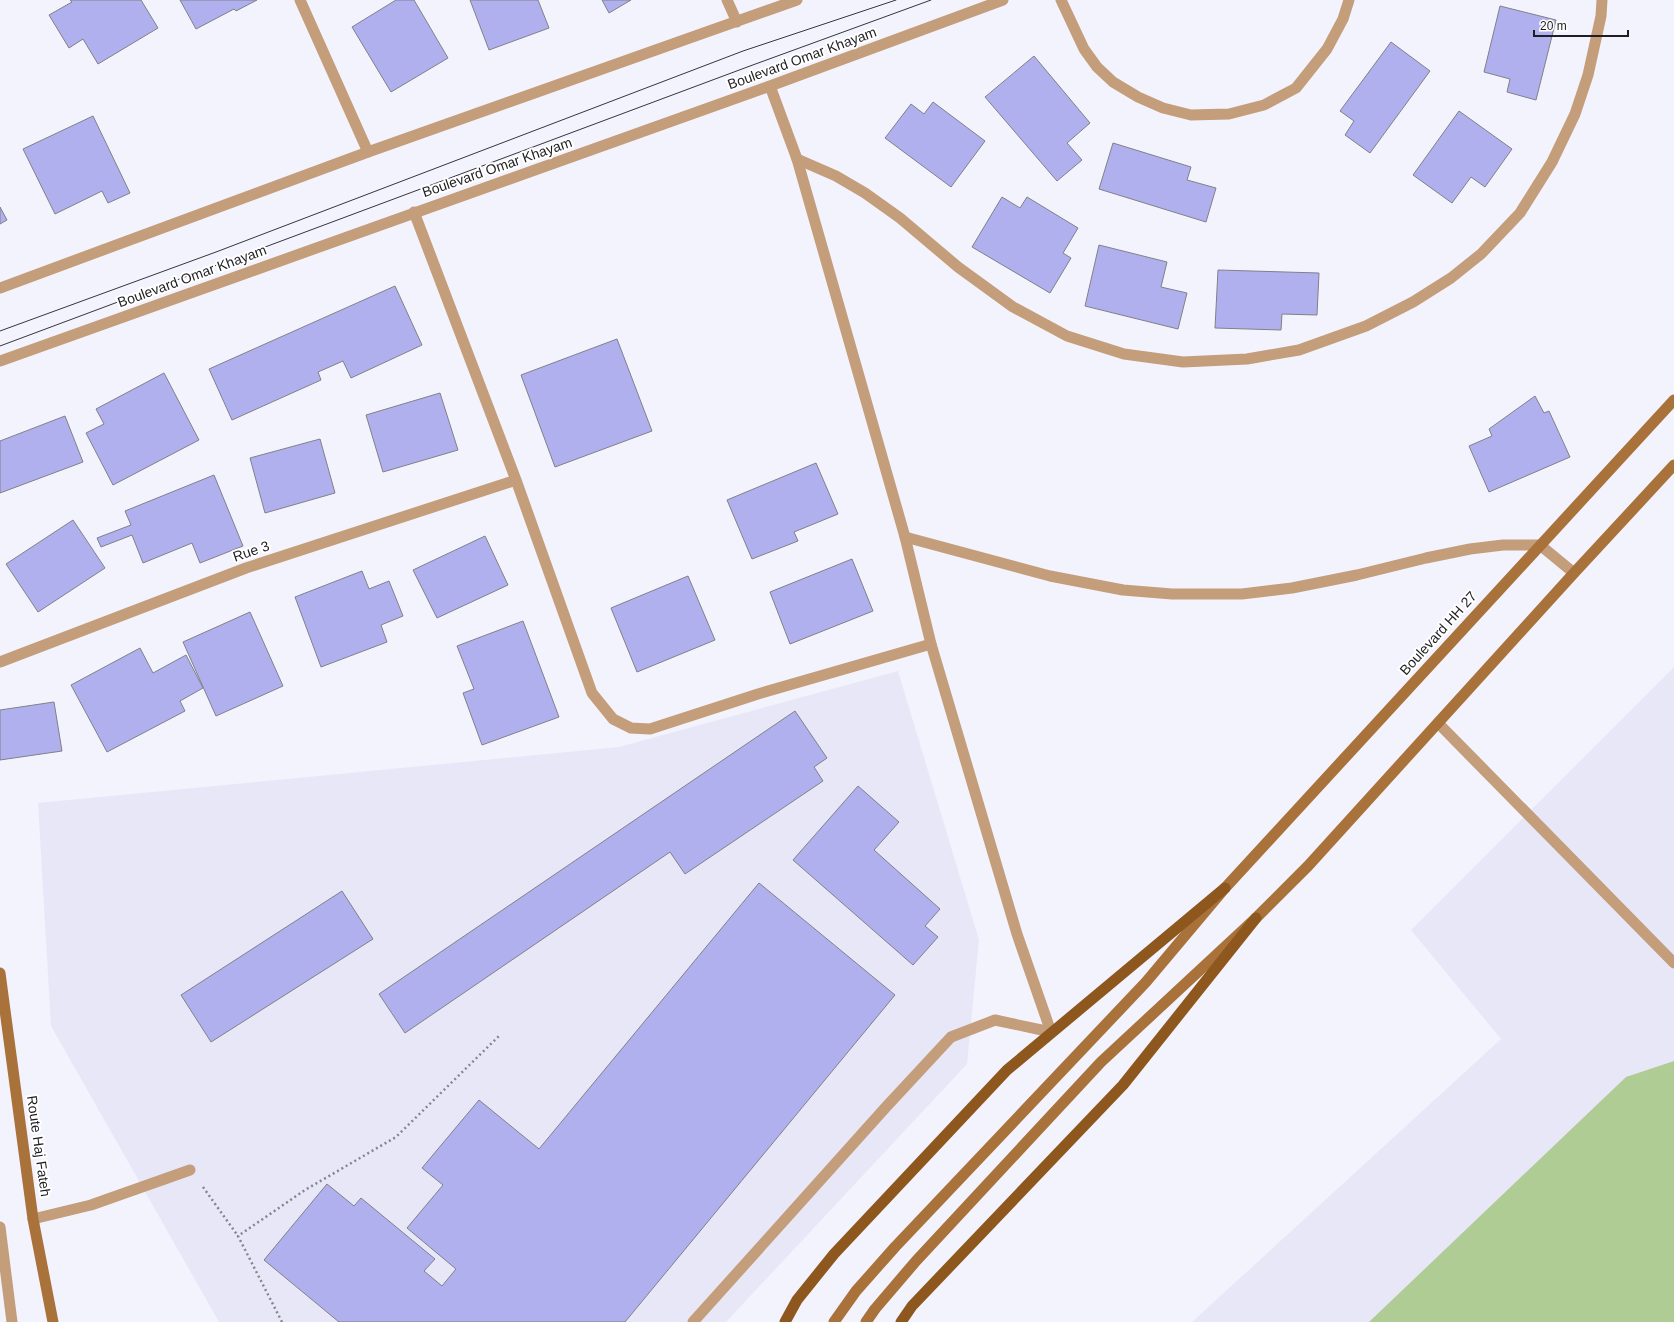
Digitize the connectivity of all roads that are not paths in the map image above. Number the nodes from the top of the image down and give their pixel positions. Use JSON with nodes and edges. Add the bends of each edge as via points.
{"nodes":[{"id":1,"x":300,"y":0,"type":"edge"},
{"id":2,"x":727,"y":0,"type":"edge"},
{"id":3,"x":797,"y":0,"type":"edge"},
{"id":4,"x":1003,"y":0,"type":"edge"},
{"id":5,"x":1061,"y":0,"type":"edge"},
{"id":6,"x":1349,"y":0,"type":"edge"},
{"id":7,"x":1602,"y":0,"type":"edge"},
{"id":8,"x":738,"y":22,"type":"junction"},
{"id":9,"x":770,"y":86,"type":"junction"},
{"id":10,"x":368,"y":152,"type":"junction"},
{"id":11,"x":797,"y":159,"type":"junction"},
{"id":12,"x":414,"y":212,"type":"junction"},
{"id":13,"x":0,"y":288,"type":"edge"},
{"id":14,"x":0,"y":361,"type":"edge"},
{"id":15,"x":1674,"y":400,"type":"edge"},
{"id":16,"x":1674,"y":466,"type":"edge"},
{"id":17,"x":516,"y":480,"type":"junction"},
{"id":18,"x":905,"y":537,"type":"junction"},
{"id":19,"x":1540,"y":545,"type":"junction"},
{"id":20,"x":1574,"y":573,"type":"junction"},
{"id":21,"x":931,"y":644,"type":"junction"},
{"id":22,"x":0,"y":662,"type":"edge"},
{"id":23,"x":1438,"y":723,"type":"junction"},
{"id":24,"x":1225,"y":888,"type":"junction"},
{"id":25,"x":1256,"y":918,"type":"junction"},
{"id":26,"x":1674,"y":963,"type":"edge"},
{"id":27,"x":0,"y":973,"type":"edge"},
{"id":28,"x":1051,"y":1032,"type":"junction"},
{"id":29,"x":190,"y":1170,"type":"road end"},
{"id":30,"x":34,"y":1219,"type":"junction"},
{"id":31,"x":0,"y":1227,"type":"edge"},
{"id":32,"x":12,"y":1322,"type":"edge"},
{"id":33,"x":53,"y":1322,"type":"edge"},
{"id":34,"x":693,"y":1322,"type":"edge"},
{"id":35,"x":785,"y":1322,"type":"edge"},
{"id":36,"x":834,"y":1322,"type":"edge"},
{"id":37,"x":866,"y":1322,"type":"edge"},
{"id":38,"x":901,"y":1322,"type":"edge"}],
"edges":[{"from":1,"to":10,"type":"street"},
{"from":2,"to":8,"type":"street"},
{"from":3,"to":8,"type":"street"},
{"from":4,"to":9,"type":"street","name":"Boulevard Omar Khayam"},
{"from":5,"to":6,"type":"street","via":[[1084,49],[1097,67],[1113,82],[1163,108],[1191,115],[1229,114],[1264,105],[1296,88],[1327,49],[1343,19]]},
{"from":7,"to":11,"type":"street","via":[[1588,75],[1575,114],[1552,162],[1520,213],[1481,254],[1451,278],[1413,302],[1366,326],[1299,350],[1247,360],[1183,362],[1124,354],[1067,336],[1013,307],[865,193],[836,176]]},
{"from":8,"to":10,"type":"street"},
{"from":9,"to":11,"type":"street"},
{"from":9,"to":12,"type":"street","name":"Boulevard Omar Khayam"},
{"from":10,"to":13,"type":"street"},
{"from":11,"to":18,"type":"street"},
{"from":12,"to":14,"type":"street","name":"Boulevard Omar Khayam"},
{"from":12,"to":17,"type":"street"},
{"from":15,"to":19,"type":"main road","name":"Boulevard HH 27"},
{"from":16,"to":20,"type":"main road"},
{"from":17,"to":21,"type":"street","via":[[592,693],[613,719],[631,728],[650,729],[758,694]]},
{"from":17,"to":22,"type":"street","name":"Rue 3","via":[[246,568]]},
{"from":18,"to":19,"type":"street","via":[[1050,576],[1123,590],[1172,594],[1242,594],[1292,588],[1470,549],[1503,545]]},
{"from":18,"to":21,"type":"street"},
{"from":19,"to":20,"type":"street"},
{"from":19,"to":24,"type":"main road","name":"Boulevard HH 27"},
{"from":20,"to":23,"type":"main road"},
{"from":21,"to":28,"type":"street","via":[[1017,934]]},
{"from":23,"to":25,"type":"main road","via":[[1308,866]]},
{"from":23,"to":26,"type":"street"},
{"from":24,"to":28,"type":"main road"},
{"from":24,"to":36,"type":"main road","name":"Boulevard HH 27","via":[[1146,982],[871,1274]]},
{"from":25,"to":37,"type":"main road","via":[[1101,1062],[916,1261],[874,1309]]},
{"from":25,"to":38,"type":"main road","via":[[1122,1086],[912,1306]]},
{"from":27,"to":30,"type":"main road","name":"Route Haj Fateh"},
{"from":28,"to":34,"type":"street","via":[[995,1020],[951,1037]]},
{"from":28,"to":35,"type":"main road","via":[[1007,1070],[834,1254],[797,1300]]},
{"from":29,"to":30,"type":"street","via":[[91,1205]]},
{"from":30,"to":33,"type":"main road","name":"Route Haj Fateh"},
{"from":31,"to":32,"type":"street"}]}
